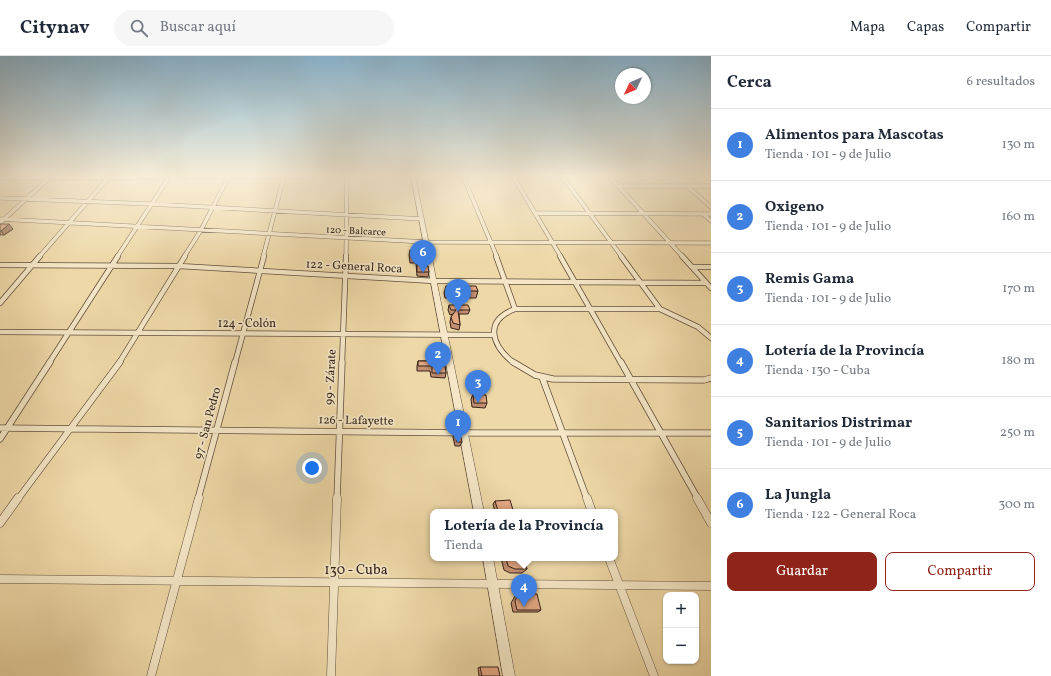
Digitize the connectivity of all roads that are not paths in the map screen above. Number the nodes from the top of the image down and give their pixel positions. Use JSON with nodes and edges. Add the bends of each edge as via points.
{"nodes":[{"id":1,"x":19,"y":205,"type":"edge"},
{"id":2,"x":85,"y":205,"type":"edge"},
{"id":3,"x":150,"y":205,"type":"edge"},
{"id":4,"x":171,"y":205,"type":"edge"},
{"id":5,"x":277,"y":205,"type":"edge"},
{"id":6,"x":347,"y":205,"type":"edge"},
{"id":7,"x":419,"y":205,"type":"edge"},
{"id":8,"x":475,"y":205,"type":"edge"},
{"id":9,"x":532,"y":205,"type":"edge"},
{"id":10,"x":585,"y":205,"type":"edge"},
{"id":11,"x":635,"y":205,"type":"edge"},
{"id":12,"x":214,"y":207,"type":"junction"},
{"id":13,"x":276,"y":211,"type":"junction"},
{"id":14,"x":537,"y":213,"type":"junction"},
{"id":15,"x":591,"y":213,"type":"junction"},
{"id":16,"x":643,"y":214,"type":"junction"},
{"id":17,"x":703,"y":214,"type":"junction"},
{"id":18,"x":711,"y":214,"type":"edge"},
{"id":19,"x":347,"y":215,"type":"junction"},
{"id":20,"x":2,"y":219,"type":"edge"},
{"id":21,"x":422,"y":219,"type":"junction"},
{"id":22,"x":711,"y":221,"type":"edge"},
{"id":23,"x":0,"y":223,"type":"edge"},
{"id":24,"x":70,"y":223,"type":"junction"},
{"id":25,"x":137,"y":226,"type":"junction"},
{"id":26,"x":202,"y":230,"type":"junction"},
{"id":27,"x":270,"y":233,"type":"junction"},
{"id":28,"x":347,"y":237,"type":"junction"},
{"id":29,"x":426,"y":242,"type":"junction"},
{"id":30,"x":491,"y":242,"type":"junction"},
{"id":31,"x":553,"y":242,"type":"junction"},
{"id":32,"x":612,"y":242,"type":"junction"},
{"id":33,"x":670,"y":243,"type":"junction"},
{"id":34,"x":711,"y":243,"type":"edge"},
{"id":35,"x":0,"y":265,"type":"edge"},
{"id":36,"x":33,"y":265,"type":"junction"},
{"id":37,"x":112,"y":265,"type":"junction"},
{"id":38,"x":179,"y":266,"type":"junction"},
{"id":39,"x":692,"y":267,"type":"junction"},
{"id":40,"x":711,"y":267,"type":"edge"},
{"id":41,"x":260,"y":271,"type":"junction"},
{"id":42,"x":346,"y":276,"type":"junction"},
{"id":43,"x":434,"y":281,"type":"junction"},
{"id":44,"x":505,"y":281,"type":"junction"},
{"id":45,"x":576,"y":282,"type":"junction"},
{"id":46,"x":642,"y":282,"type":"junction"},
{"id":47,"x":706,"y":283,"type":"junction"},
{"id":48,"x":711,"y":288,"type":"edge"},
{"id":49,"x":0,"y":303,"type":"edge"},
{"id":50,"x":515,"y":309,"type":"junction"},
{"id":51,"x":591,"y":309,"type":"junction"},
{"id":52,"x":660,"y":309,"type":"junction"},
{"id":53,"x":0,"y":332,"type":"edge"},
{"id":54,"x":68,"y":332,"type":"junction"},
{"id":55,"x":138,"y":332,"type":"junction"},
{"id":56,"x":242,"y":333,"type":"junction"},
{"id":57,"x":343,"y":334,"type":"junction"},
{"id":58,"x":444,"y":335,"type":"junction"},
{"id":59,"x":494,"y":335,"type":"junction"},
{"id":60,"x":710,"y":336,"type":"edge"},
{"id":61,"x":542,"y":377,"type":"junction"},
{"id":62,"x":711,"y":378,"type":"edge"},
{"id":63,"x":630,"y":380,"type":"junction"},
{"id":64,"x":0,"y":428,"type":"edge"},
{"id":65,"x":7,"y":428,"type":"junction"},
{"id":66,"x":71,"y":428,"type":"junction"},
{"id":67,"x":217,"y":430,"type":"junction"},
{"id":68,"x":339,"y":431,"type":"junction"},
{"id":69,"x":464,"y":432,"type":"junction"},
{"id":70,"x":661,"y":432,"type":"junction"},
{"id":71,"x":562,"y":433,"type":"junction"},
{"id":72,"x":711,"y":433,"type":"edge"},
{"id":73,"x":0,"y":439,"type":"edge"},
{"id":74,"x":478,"y":509,"type":"edge"},
{"id":75,"x":591,"y":509,"type":"edge"},
{"id":76,"x":0,"y":523,"type":"edge"},
{"id":77,"x":711,"y":523,"type":"edge"},
{"id":78,"x":488,"y":561,"type":"edge"},
{"id":79,"x":610,"y":561,"type":"edge"},
{"id":80,"x":0,"y":579,"type":"edge"},
{"id":81,"x":176,"y":581,"type":"junction"},
{"id":82,"x":336,"y":582,"type":"junction"},
{"id":83,"x":492,"y":583,"type":"junction"},
{"id":84,"x":620,"y":585,"type":"junction"},
{"id":85,"x":711,"y":586,"type":"edge"},
{"id":86,"x":151,"y":676,"type":"edge"},
{"id":87,"x":331,"y":676,"type":"edge"},
{"id":88,"x":509,"y":676,"type":"edge"},
{"id":89,"x":654,"y":676,"type":"edge"}],
"edges":[{"from":1,"to":20,"type":"street"},
{"from":2,"to":24,"type":"street"},
{"from":3,"to":25,"type":"street"},
{"from":4,"to":12,"type":"street"},
{"from":5,"to":13,"type":"street","name":"97 - San Pedro"},
{"from":6,"to":19,"type":"street","name":"99 - Zárate"},
{"from":7,"to":21,"type":"street"},
{"from":8,"to":30,"type":"street"},
{"from":9,"to":14,"type":"street"},
{"from":10,"to":15,"type":"street"},
{"from":11,"to":16,"type":"street"},
{"from":12,"to":13,"type":"street"},
{"from":12,"to":26,"type":"street"},
{"from":13,"to":19,"type":"street"},
{"from":13,"to":27,"type":"street","name":"97 - San Pedro"},
{"from":14,"to":15,"type":"street"},
{"from":14,"to":31,"type":"street"},
{"from":15,"to":16,"type":"street"},
{"from":15,"to":32,"type":"street"},
{"from":16,"to":17,"type":"street"},
{"from":16,"to":33,"type":"street"},
{"from":17,"to":18,"type":"street"},
{"from":17,"to":22,"type":"street"},
{"from":19,"to":21,"type":"street"},
{"from":19,"to":28,"type":"street","name":"99 - Zárate"},
{"from":20,"to":23,"type":"street"},
{"from":20,"to":24,"type":"street","name":"120 - Balcarce"},
{"from":21,"to":29,"type":"street"},
{"from":24,"to":25,"type":"street","name":"120 - Balcarce"},
{"from":24,"to":36,"type":"street"},
{"from":25,"to":26,"type":"street","name":"120 - Balcarce"},
{"from":25,"to":37,"type":"street"},
{"from":26,"to":27,"type":"street","name":"120 - Balcarce"},
{"from":26,"to":38,"type":"street"},
{"from":27,"to":28,"type":"street","name":"120 - Balcarce"},
{"from":27,"to":41,"type":"street","name":"97 - San Pedro"},
{"from":28,"to":29,"type":"street","name":"120 - Balcarce"},
{"from":28,"to":42,"type":"street","name":"99 - Zárate"},
{"from":29,"to":30,"type":"street","name":"120 - Balcarce"},
{"from":29,"to":43,"type":"street"},
{"from":30,"to":31,"type":"street","name":"120 - Balcarce"},
{"from":30,"to":44,"type":"street"},
{"from":31,"to":32,"type":"street","name":"120 - Balcarce"},
{"from":31,"to":45,"type":"street"},
{"from":32,"to":33,"type":"street","name":"120 - Balcarce"},
{"from":32,"to":46,"type":"street"},
{"from":33,"to":34,"type":"street","name":"120 - Balcarce"},
{"from":33,"to":39,"type":"street"},
{"from":35,"to":36,"type":"street","name":"122 - General Roca"},
{"from":36,"to":37,"type":"street","name":"122 - General Roca"},
{"from":36,"to":49,"type":"street"},
{"from":37,"to":38,"type":"street","name":"122 - General Roca"},
{"from":37,"to":54,"type":"street"},
{"from":38,"to":41,"type":"street","name":"122 - General Roca"},
{"from":38,"to":55,"type":"street"},
{"from":39,"to":40,"type":"street"},
{"from":39,"to":47,"type":"street"},
{"from":41,"to":42,"type":"street","name":"122 - General Roca"},
{"from":41,"to":56,"type":"street","name":"97 - San Pedro"},
{"from":42,"to":43,"type":"street","name":"122 - General Roca"},
{"from":42,"to":57,"type":"street","name":"99 - Zárate"},
{"from":43,"to":44,"type":"street","name":"122 - General Roca"},
{"from":43,"to":58,"type":"street"},
{"from":44,"to":45,"type":"street","name":"122 - General Roca"},
{"from":44,"to":50,"type":"street"},
{"from":45,"to":46,"type":"street","name":"122 - General Roca"},
{"from":45,"to":51,"type":"street"},
{"from":46,"to":47,"type":"street","name":"122 - General Roca"},
{"from":46,"to":52,"type":"street"},
{"from":47,"to":48,"type":"street"},
{"from":50,"to":51,"type":"street"},
{"from":50,"to":59,"type":"street","via":[[500,318]]},
{"from":51,"to":52,"type":"street"},
{"from":51,"to":63,"type":"street"},
{"from":52,"to":60,"type":"street","via":[[684,319]]},
{"from":53,"to":54,"type":"street","name":"124 - Colón"},
{"from":54,"to":55,"type":"street","name":"124 - Colón"},
{"from":54,"to":65,"type":"street"},
{"from":55,"to":56,"type":"street","name":"124 - Colón"},
{"from":55,"to":66,"type":"street"},
{"from":56,"to":57,"type":"street","name":"124 - Colón"},
{"from":56,"to":67,"type":"street","name":"97 - San Pedro"},
{"from":57,"to":58,"type":"street","name":"124 - Colón"},
{"from":57,"to":68,"type":"street","name":"99 - Zárate"},
{"from":58,"to":59,"type":"street","name":"124 - Colón"},
{"from":58,"to":69,"type":"street"},
{"from":59,"to":61,"type":"street","via":[[511,361]]},
{"from":61,"to":63,"type":"street"},
{"from":61,"to":71,"type":"street"},
{"from":62,"to":63,"type":"street"},
{"from":63,"to":70,"type":"street"},
{"from":64,"to":65,"type":"street","name":"126 - Lafayette"},
{"from":65,"to":66,"type":"street","name":"126 - Lafayette"},
{"from":65,"to":73,"type":"street"},
{"from":66,"to":67,"type":"street","name":"126 - Lafayette"},
{"from":66,"to":76,"type":"street"},
{"from":67,"to":68,"type":"street","name":"126 - Lafayette"},
{"from":67,"to":81,"type":"street","name":"97 - San Pedro"},
{"from":68,"to":69,"type":"street","name":"126 - Lafayette"},
{"from":68,"to":82,"type":"street","name":"99 - Zárate"},
{"from":69,"to":71,"type":"street","name":"126 - Lafayette"},
{"from":69,"to":74,"type":"street"},
{"from":70,"to":71,"type":"street","name":"126 - Lafayette"},
{"from":70,"to":72,"type":"street","name":"126 - Lafayette"},
{"from":70,"to":77,"type":"street"},
{"from":71,"to":75,"type":"street"},
{"from":78,"to":83,"type":"street"},
{"from":79,"to":84,"type":"street"},
{"from":80,"to":81,"type":"street","name":"130 - Cuba"},
{"from":81,"to":82,"type":"street","name":"130 - Cuba"},
{"from":81,"to":86,"type":"street","name":"97 - San Pedro"},
{"from":82,"to":83,"type":"street","name":"130 - Cuba"},
{"from":82,"to":87,"type":"street","name":"99 - Zárate"},
{"from":83,"to":84,"type":"street","name":"130 - Cuba"},
{"from":83,"to":88,"type":"street"},
{"from":84,"to":85,"type":"street","name":"130 - Cuba"},
{"from":84,"to":89,"type":"street"}]}
